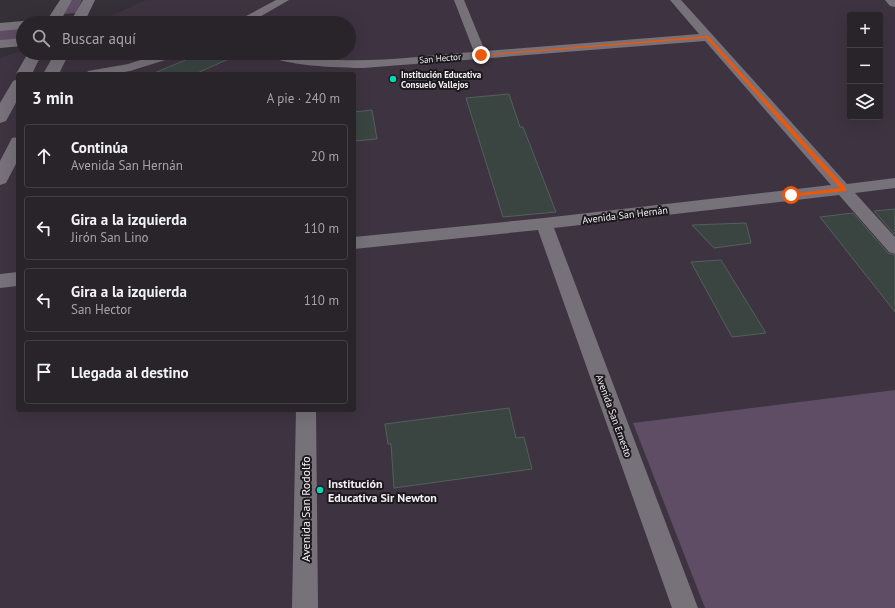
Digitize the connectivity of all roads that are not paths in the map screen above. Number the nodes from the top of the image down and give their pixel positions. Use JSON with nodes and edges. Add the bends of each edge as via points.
{"nodes":[{"id":1,"x":66,"y":0,"type":"edge"},
{"id":2,"x":284,"y":0,"type":"edge"},
{"id":3,"x":459,"y":0,"type":"edge"},
{"id":4,"x":675,"y":0,"type":"edge"},
{"id":5,"x":891,"y":0,"type":"edge"},
{"id":6,"x":91,"y":1,"type":"edge"},
{"id":7,"x":895,"y":3,"type":"edge"},
{"id":8,"x":56,"y":16,"type":"edge"},
{"id":9,"x":82,"y":16,"type":"edge"},
{"id":10,"x":254,"y":16,"type":"edge"},
{"id":11,"x":16,"y":26,"type":"edge"},
{"id":12,"x":0,"y":27,"type":"edge"},
{"id":13,"x":707,"y":37,"type":"junction"},
{"id":14,"x":16,"y":43,"type":"edge"},
{"id":15,"x":0,"y":44,"type":"edge"},
{"id":16,"x":481,"y":55,"type":"junction"},
{"id":17,"x":31,"y":60,"type":"edge"},
{"id":18,"x":58,"y":60,"type":"edge"},
{"id":19,"x":152,"y":60,"type":"edge"},
{"id":20,"x":299,"y":60,"type":"edge"},
{"id":21,"x":25,"y":72,"type":"edge"},
{"id":22,"x":52,"y":72,"type":"edge"},
{"id":23,"x":103,"y":72,"type":"edge"},
{"id":24,"x":16,"y":88,"type":"edge"},
{"id":25,"x":0,"y":118,"type":"edge"},
{"id":26,"x":16,"y":146,"type":"edge"},
{"id":27,"x":0,"y":179,"type":"edge"},
{"id":28,"x":895,"y":184,"type":"edge"},
{"id":29,"x":844,"y":189,"type":"junction"},
{"id":30,"x":544,"y":224,"type":"junction"},
{"id":31,"x":356,"y":243,"type":"edge"},
{"id":32,"x":895,"y":248,"type":"edge"},
{"id":33,"x":16,"y":279,"type":"edge"},
{"id":34,"x":0,"y":281,"type":"edge"},
{"id":35,"x":306,"y":412,"type":"edge"},
{"id":36,"x":305,"y":608,"type":"edge"},
{"id":37,"x":685,"y":608,"type":"edge"}],
"edges":[{"from":1,"to":8,"type":"street"},
{"from":2,"to":10,"type":"street"},
{"from":3,"to":16,"type":"street"},
{"from":4,"to":13,"type":"street"},
{"from":5,"to":7,"type":"street"},
{"from":6,"to":9,"type":"street"},
{"from":11,"to":12,"type":"street"},
{"from":13,"to":16,"type":"street","name":"San Hector"},
{"from":13,"to":29,"type":"street"},
{"from":14,"to":15,"type":"street"},
{"from":16,"to":20,"type":"street","name":"San Hector","via":[[342,65]]},
{"from":17,"to":21,"type":"street"},
{"from":18,"to":22,"type":"street"},
{"from":19,"to":23,"type":"street"},
{"from":24,"to":25,"type":"street"},
{"from":26,"to":27,"type":"street"},
{"from":28,"to":29,"type":"street","name":"Avenida San Hernán"},
{"from":29,"to":30,"type":"street","name":"Avenida San Hernán"},
{"from":29,"to":32,"type":"street"},
{"from":30,"to":31,"type":"street","name":"Avenida San Hernán"},
{"from":30,"to":37,"type":"street","name":"Avenida San Ernesto"},
{"from":33,"to":34,"type":"street"},
{"from":35,"to":36,"type":"street","name":"Avenida San Rodolfo"}]}
